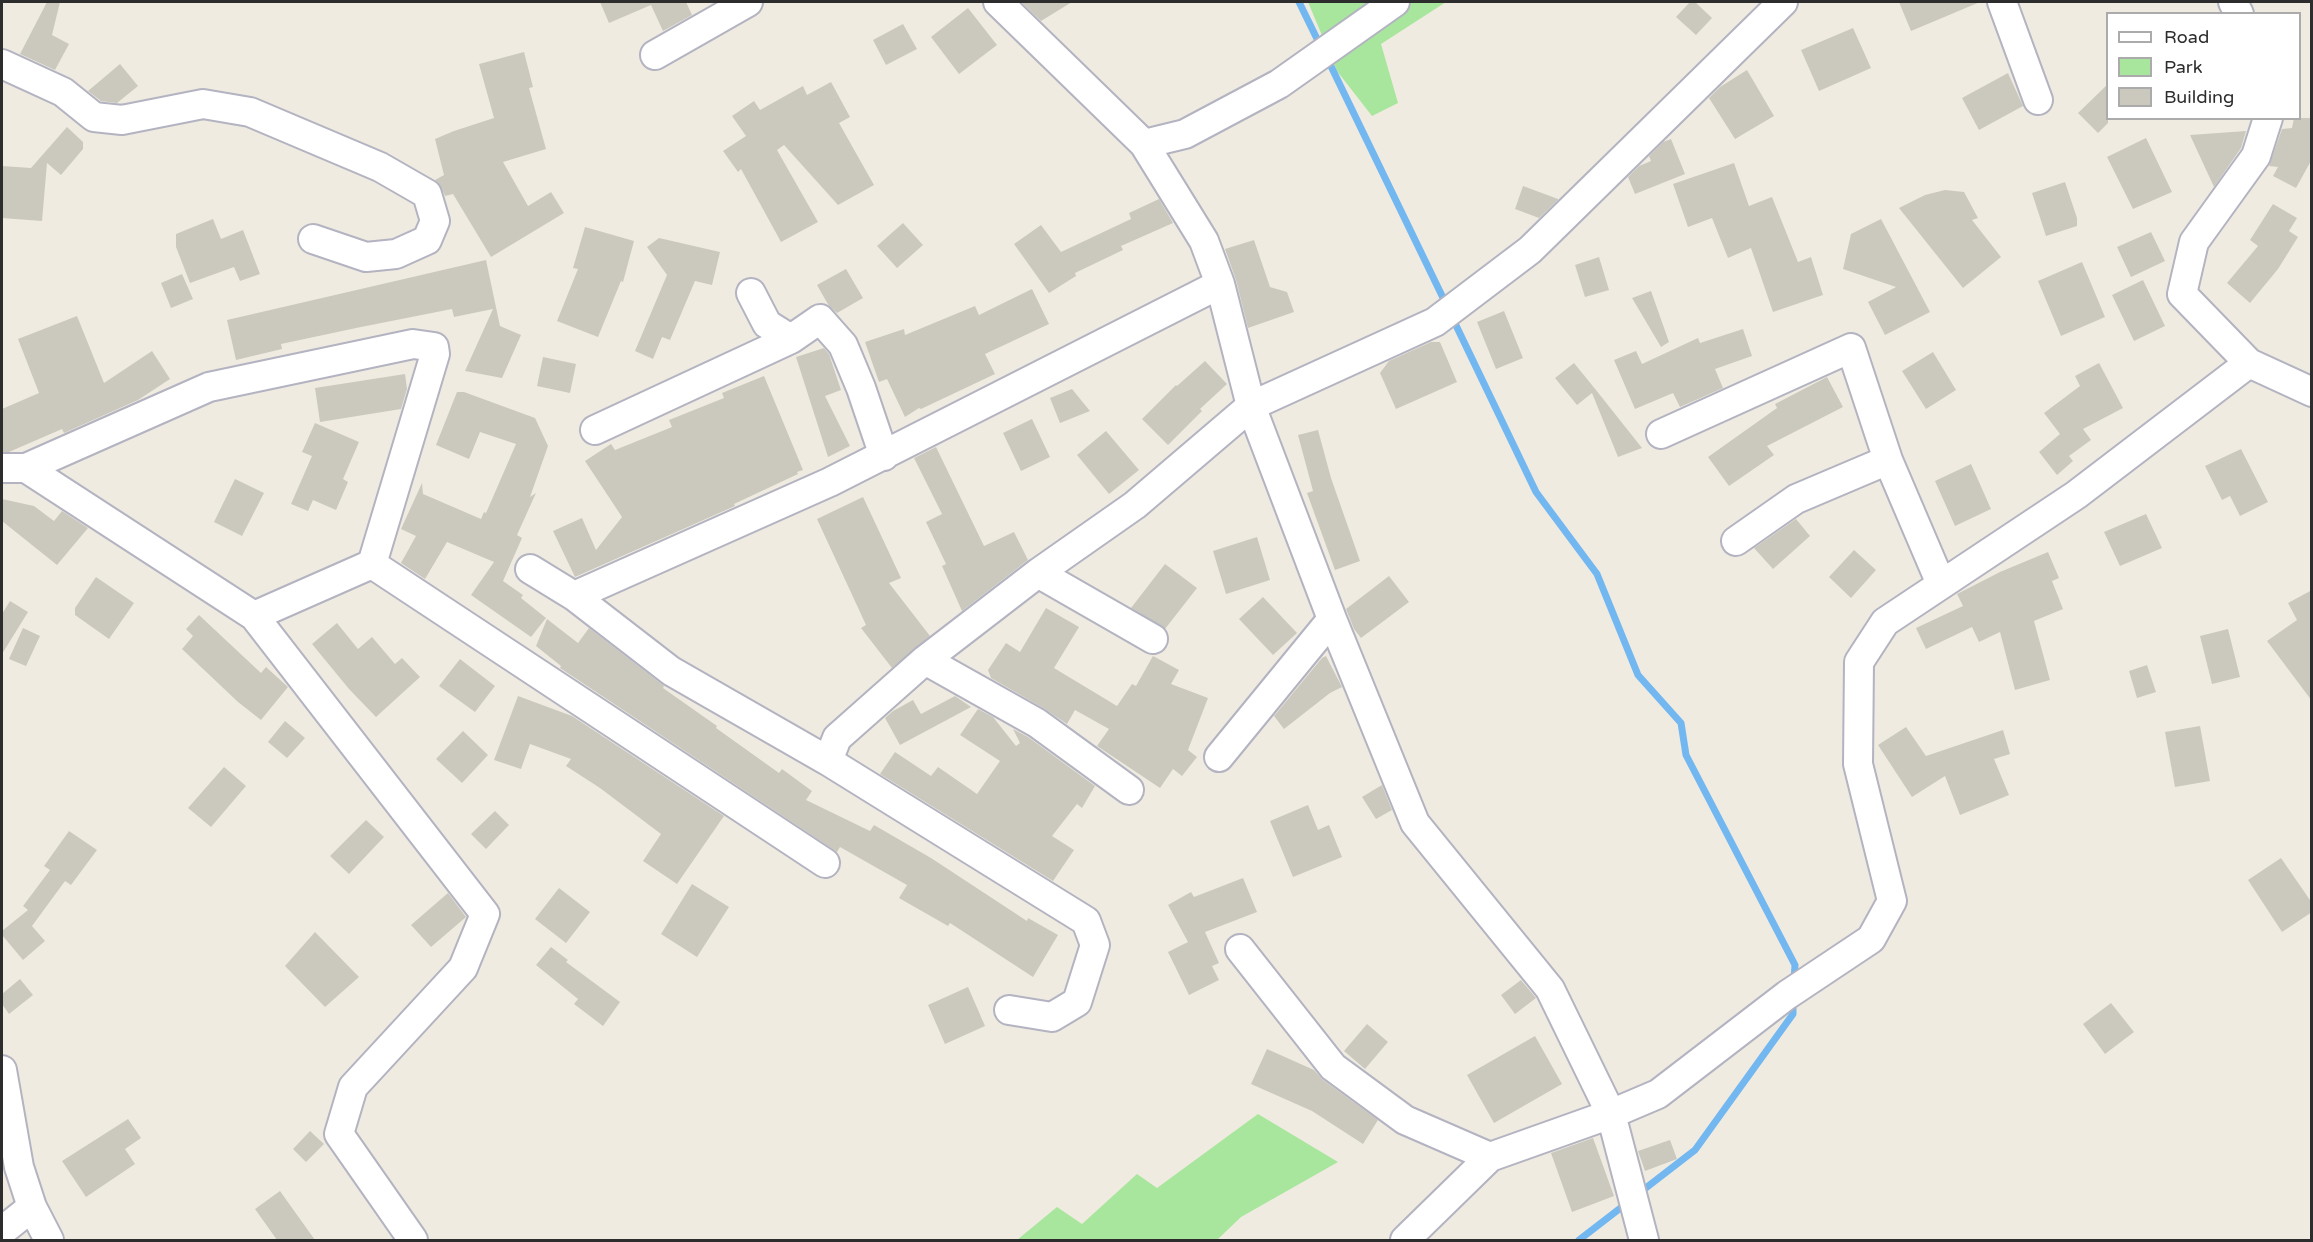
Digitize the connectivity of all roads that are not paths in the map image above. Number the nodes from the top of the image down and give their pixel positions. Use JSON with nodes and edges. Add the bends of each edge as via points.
{"nodes":[{"id":1,"x":748,"y":2,"type":"edge"},
{"id":2,"x":998,"y":2,"type":"edge"},
{"id":3,"x":1395,"y":2,"type":"edge"},
{"id":4,"x":1783,"y":2,"type":"edge"},
{"id":5,"x":2002,"y":2,"type":"edge"},
{"id":6,"x":656,"y":55,"type":"dead end"},
{"id":7,"x":2,"y":64,"type":"edge"},
{"id":8,"x":2038,"y":100,"type":"dead end"},
{"id":9,"x":2267,"y":120,"type":"edge"},
{"id":10,"x":1144,"y":144,"type":"junction"},
{"id":11,"x":313,"y":239,"type":"dead end"},
{"id":12,"x":1220,"y":284,"type":"junction"},
{"id":13,"x":751,"y":294,"type":"dead end"},
{"id":14,"x":791,"y":339,"type":"junction"},
{"id":15,"x":2249,"y":363,"type":"junction"},
{"id":16,"x":2312,"y":392,"type":"edge"},
{"id":17,"x":1251,"y":406,"type":"junction"},
{"id":18,"x":595,"y":430,"type":"dead end"},
{"id":19,"x":1661,"y":434,"type":"dead end"},
{"id":20,"x":884,"y":456,"type":"junction"},
{"id":21,"x":1888,"y":460,"type":"junction"},
{"id":22,"x":14,"y":468,"type":"edge"},
{"id":23,"x":1736,"y":541,"type":"dead end"},
{"id":24,"x":372,"y":564,"type":"junction"},
{"id":25,"x":530,"y":569,"type":"dead end"},
{"id":26,"x":1038,"y":573,"type":"junction"},
{"id":27,"x":1941,"y":584,"type":"junction"},
{"id":28,"x":574,"y":596,"type":"junction"},
{"id":29,"x":254,"y":616,"type":"junction"},
{"id":30,"x":1332,"y":619,"type":"junction"},
{"id":31,"x":1153,"y":639,"type":"dead end"},
{"id":32,"x":925,"y":660,"type":"junction"},
{"id":33,"x":1219,"y":757,"type":"dead end"},
{"id":34,"x":828,"y":761,"type":"junction"},
{"id":35,"x":1129,"y":790,"type":"dead end"},
{"id":36,"x":825,"y":863,"type":"dead end"},
{"id":37,"x":1240,"y":949,"type":"dead end"},
{"id":38,"x":1009,"y":1010,"type":"dead end"},
{"id":39,"x":2,"y":1068,"type":"edge"},
{"id":40,"x":1611,"y":1114,"type":"junction"},
{"id":41,"x":1490,"y":1157,"type":"junction"},
{"id":42,"x":32,"y":1207,"type":"junction"},
{"id":43,"x":2,"y":1231,"type":"edge"},
{"id":44,"x":50,"y":1240,"type":"edge"},
{"id":45,"x":413,"y":1240,"type":"edge"},
{"id":46,"x":1405,"y":1240,"type":"edge"},
{"id":47,"x":1644,"y":1240,"type":"edge"}],
"edges":[{"from":1,"to":6,"type":"street"},
{"from":2,"to":10,"type":"street"},
{"from":3,"to":10,"type":"street","via":[[1278,84],[1185,134]]},
{"from":4,"to":17,"type":"street","via":[[1530,250],[1435,322]]},
{"from":5,"to":8,"type":"street"},
{"from":7,"to":11,"type":"street","via":[[63,92],[94,117],[122,120],[203,104],[250,112],[380,167],[428,194],[435,222],[427,240],[396,254],[366,257]]},
{"from":9,"to":15,"type":"street","via":[[2256,156],[2194,242],[2182,294]]},
{"from":10,"to":12,"type":"street","via":[[1204,241]]},
{"from":12,"to":17,"type":"street"},
{"from":12,"to":20,"type":"street"},
{"from":13,"to":14,"type":"street","via":[[767,324]]},
{"from":14,"to":18,"type":"street"},
{"from":14,"to":20,"type":"street","via":[[820,319],[843,345]]},
{"from":15,"to":16,"type":"street"},
{"from":15,"to":27,"type":"street","via":[[2076,495]]},
{"from":17,"to":26,"type":"street","via":[[1135,505]]},
{"from":17,"to":30,"type":"street"},
{"from":19,"to":21,"type":"street","via":[[1851,348]]},
{"from":20,"to":28,"type":"street"},
{"from":21,"to":23,"type":"street","via":[[1796,499]]},
{"from":21,"to":27,"type":"street"},
{"from":22,"to":24,"type":"street","via":[[209,387],[413,344],[434,347]]},
{"from":22,"to":29,"type":"street"},
{"from":24,"to":29,"type":"street"},
{"from":24,"to":36,"type":"street"},
{"from":25,"to":28,"type":"street"},
{"from":26,"to":31,"type":"street"},
{"from":26,"to":32,"type":"street"},
{"from":27,"to":40,"type":"street","via":[[1885,622],[1859,662],[1858,764],[1892,901],[1871,939],[1794,990],[1658,1094]]},
{"from":28,"to":34,"type":"street","via":[[671,671]]},
{"from":29,"to":45,"type":"street","via":[[485,914],[463,968],[353,1087],[339,1134]]},
{"from":30,"to":33,"type":"street"},
{"from":30,"to":40,"type":"street","via":[[1415,823],[1550,989]]},
{"from":32,"to":34,"type":"street","via":[[837,738]]},
{"from":32,"to":35,"type":"street","via":[[1037,723]]},
{"from":34,"to":38,"type":"street","via":[[1086,921],[1095,945],[1077,1002],[1052,1017]]},
{"from":37,"to":41,"type":"street","via":[[1332,1067],[1405,1120]]},
{"from":39,"to":42,"type":"street","via":[[20,1167]]},
{"from":40,"to":41,"type":"street"},
{"from":40,"to":47,"type":"street"},
{"from":41,"to":46,"type":"street"},
{"from":42,"to":43,"type":"street"},
{"from":42,"to":44,"type":"street"}]}
